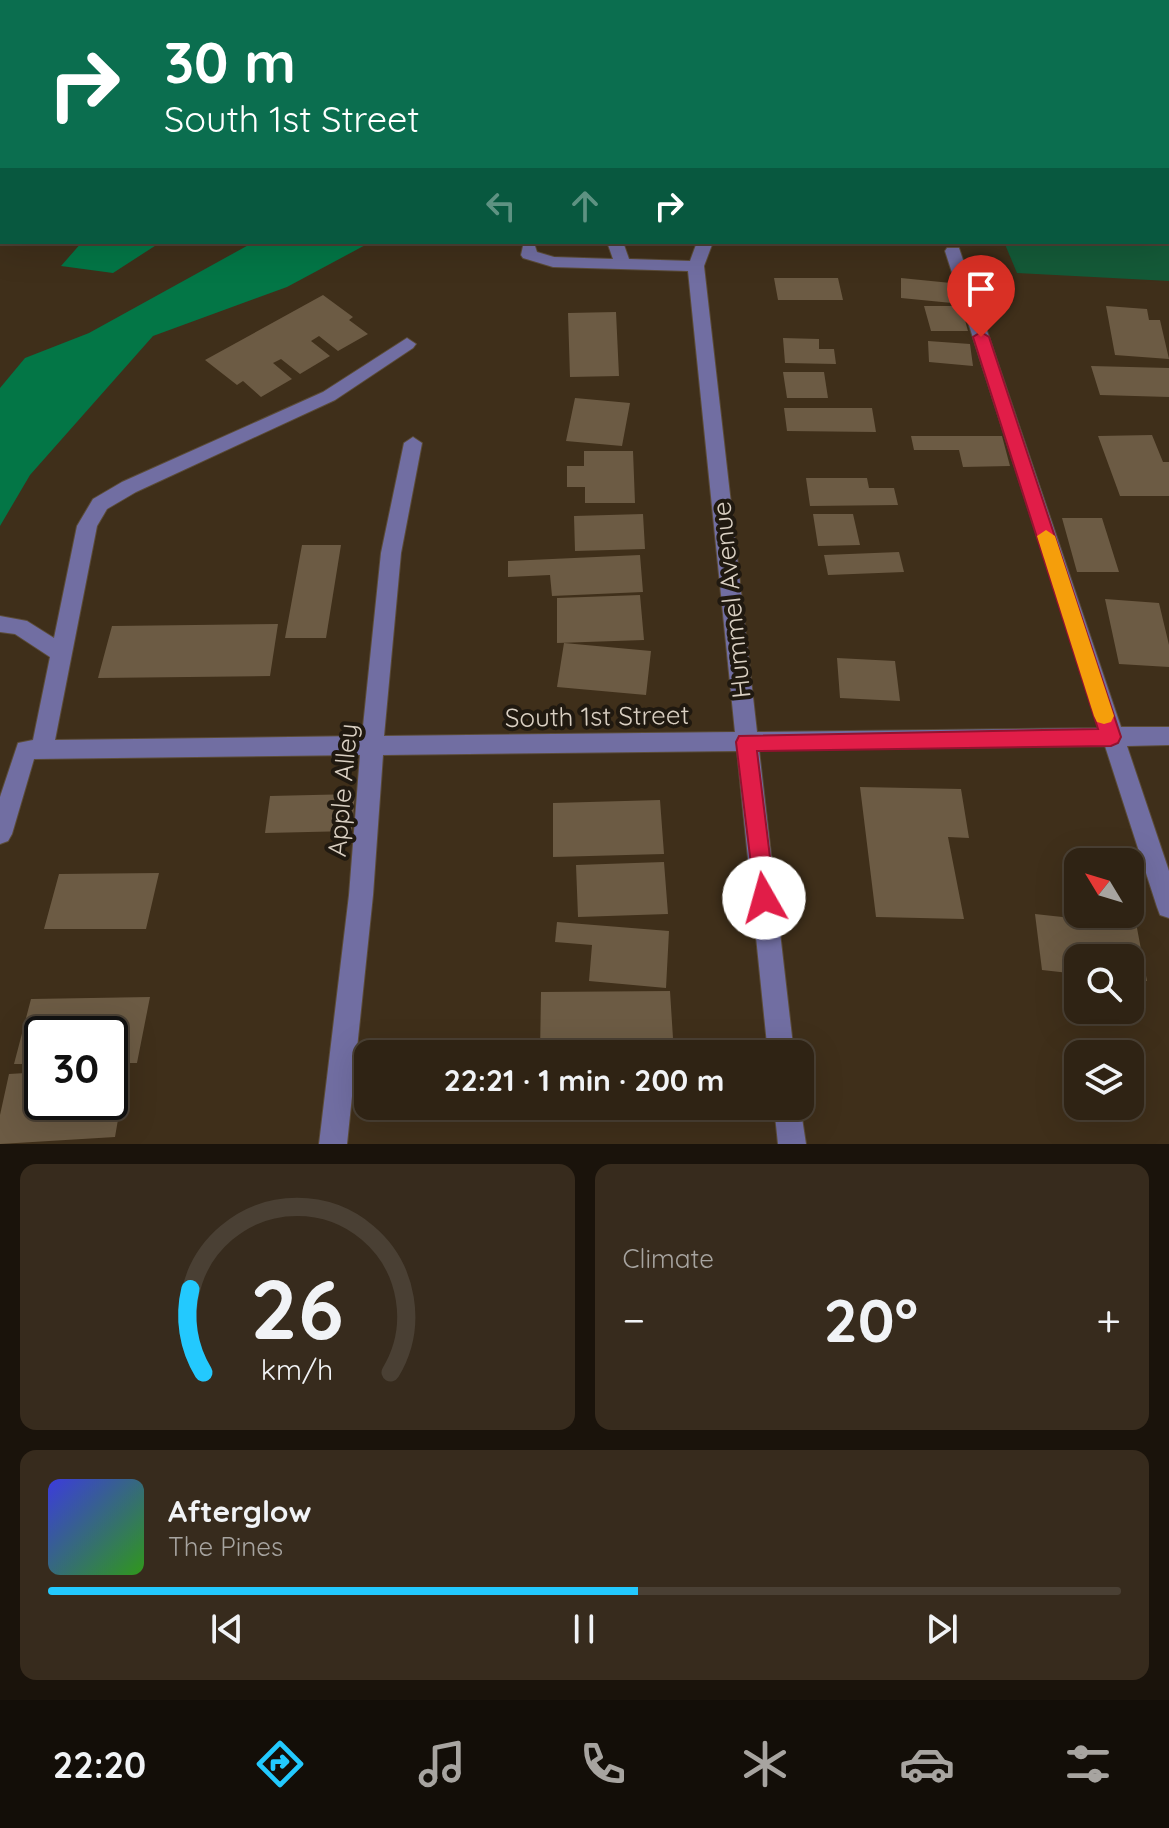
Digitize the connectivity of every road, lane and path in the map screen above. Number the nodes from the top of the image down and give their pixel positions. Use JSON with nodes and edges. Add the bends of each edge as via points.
{"nodes":[{"id":1,"x":616,"y":244,"type":"edge"},
{"id":2,"x":704,"y":244,"type":"edge"},
{"id":3,"x":529,"y":249,"type":"dead end"},
{"id":4,"x":953,"y":251,"type":"dead end"},
{"id":5,"x":623,"y":264,"type":"junction"},
{"id":6,"x":696,"y":266,"type":"junction"},
{"id":7,"x":407,"y":344,"type":"dead end"},
{"id":8,"x":413,"y":443,"type":"dead end"},
{"id":9,"x":0,"y":624,"type":"edge"},
{"id":10,"x":61,"y":653,"type":"junction"},
{"id":11,"x":1169,"y":736,"type":"edge"},
{"id":12,"x":1111,"y":737,"type":"junction"},
{"id":13,"x":746,"y":742,"type":"junction"},
{"id":14,"x":374,"y":746,"type":"junction"},
{"id":15,"x":34,"y":750,"type":"junction"},
{"id":16,"x":0,"y":834,"type":"edge"},
{"id":17,"x":1169,"y":907,"type":"edge"},
{"id":18,"x":779,"y":1040,"type":"edge"},
{"id":19,"x":789,"y":1120,"type":"edge"},
{"id":20,"x":333,"y":1144,"type":"edge"},
{"id":21,"x":792,"y":1144,"type":"edge"}],
"edges":[{"from":1,"to":5,"type":"street"},
{"from":2,"to":6,"type":"street","name":"Hummel Avenue"},
{"from":3,"to":5,"type":"street","via":[[537,260]]},
{"from":4,"to":12,"type":"street"},
{"from":5,"to":6,"type":"street"},
{"from":6,"to":13,"type":"street","name":"Hummel Avenue"},
{"from":7,"to":10,"type":"street","via":[[329,396],[100,504],[87,526]]},
{"from":8,"to":14,"type":"street","name":"Apple Alley","via":[[389,569]]},
{"from":9,"to":10,"type":"street","via":[[20,627]]},
{"from":10,"to":15,"type":"street"},
{"from":11,"to":12,"type":"street","name":"South 1st Street"},
{"from":12,"to":13,"type":"street","name":"South 1st Street"},
{"from":12,"to":17,"type":"street"},
{"from":13,"to":14,"type":"street","name":"South 1st Street"},
{"from":13,"to":18,"type":"street","name":"Hummel Avenue"},
{"from":14,"to":15,"type":"street","name":"South 1st Street"},
{"from":14,"to":20,"type":"street","name":"Apple Alley"},
{"from":15,"to":16,"type":"street"},
{"from":19,"to":21,"type":"street"}]}
